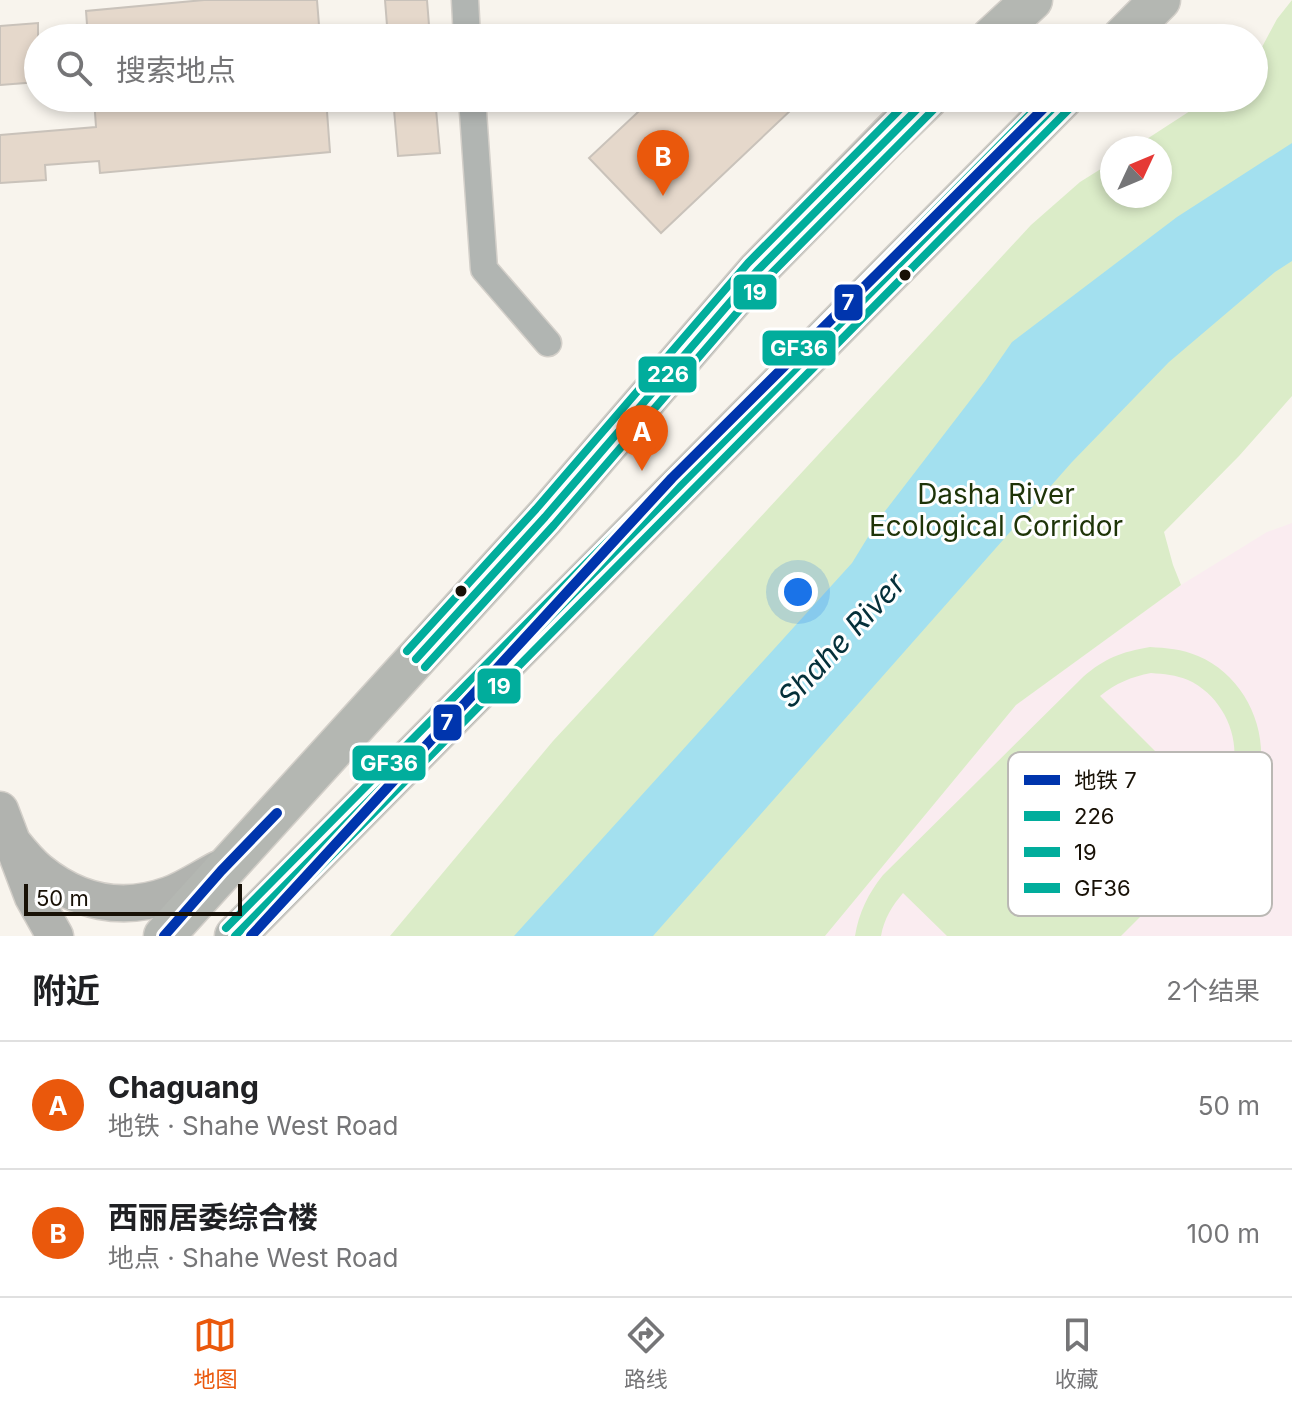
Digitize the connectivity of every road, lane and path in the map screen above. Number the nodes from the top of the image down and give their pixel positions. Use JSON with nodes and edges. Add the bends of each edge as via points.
{"nodes":[{"id":1,"x":465,"y":0,"type":"edge"},
{"id":2,"x":1032,"y":0,"type":"edge"},
{"id":3,"x":1160,"y":0,"type":"edge"},
{"id":4,"x":466,"y":24,"type":"edge"},
{"id":5,"x":1006,"y":24,"type":"edge"},
{"id":6,"x":1136,"y":24,"type":"edge"},
{"id":7,"x":473,"y":112,"type":"edge"},
{"id":8,"x":914,"y":112,"type":"edge"},
{"id":9,"x":1049,"y":112,"type":"edge"},
{"id":10,"x":548,"y":343,"type":"dead end"},
{"id":11,"x":6,"y":827,"type":"edge"},
{"id":12,"x":234,"y":860,"type":"junction"},
{"id":13,"x":55,"y":936,"type":"edge"},
{"id":14,"x":164,"y":936,"type":"edge"},
{"id":15,"x":235,"y":936,"type":"edge"}],
"edges":[{"from":1,"to":4,"type":"street"},
{"from":2,"to":5,"type":"main road"},
{"from":3,"to":6,"type":"main road"},
{"from":7,"to":10,"type":"street","via":[[484,269]]},
{"from":8,"to":12,"type":"main road","via":[[757,271],[545,517]]},
{"from":9,"to":15,"type":"main road"},
{"from":11,"to":12,"type":"street","via":[[37,870],[61,887],[112,904],[143,903],[172,894]]},
{"from":11,"to":13,"type":"street","via":[[33,897]]},
{"from":12,"to":14,"type":"main road"}]}
